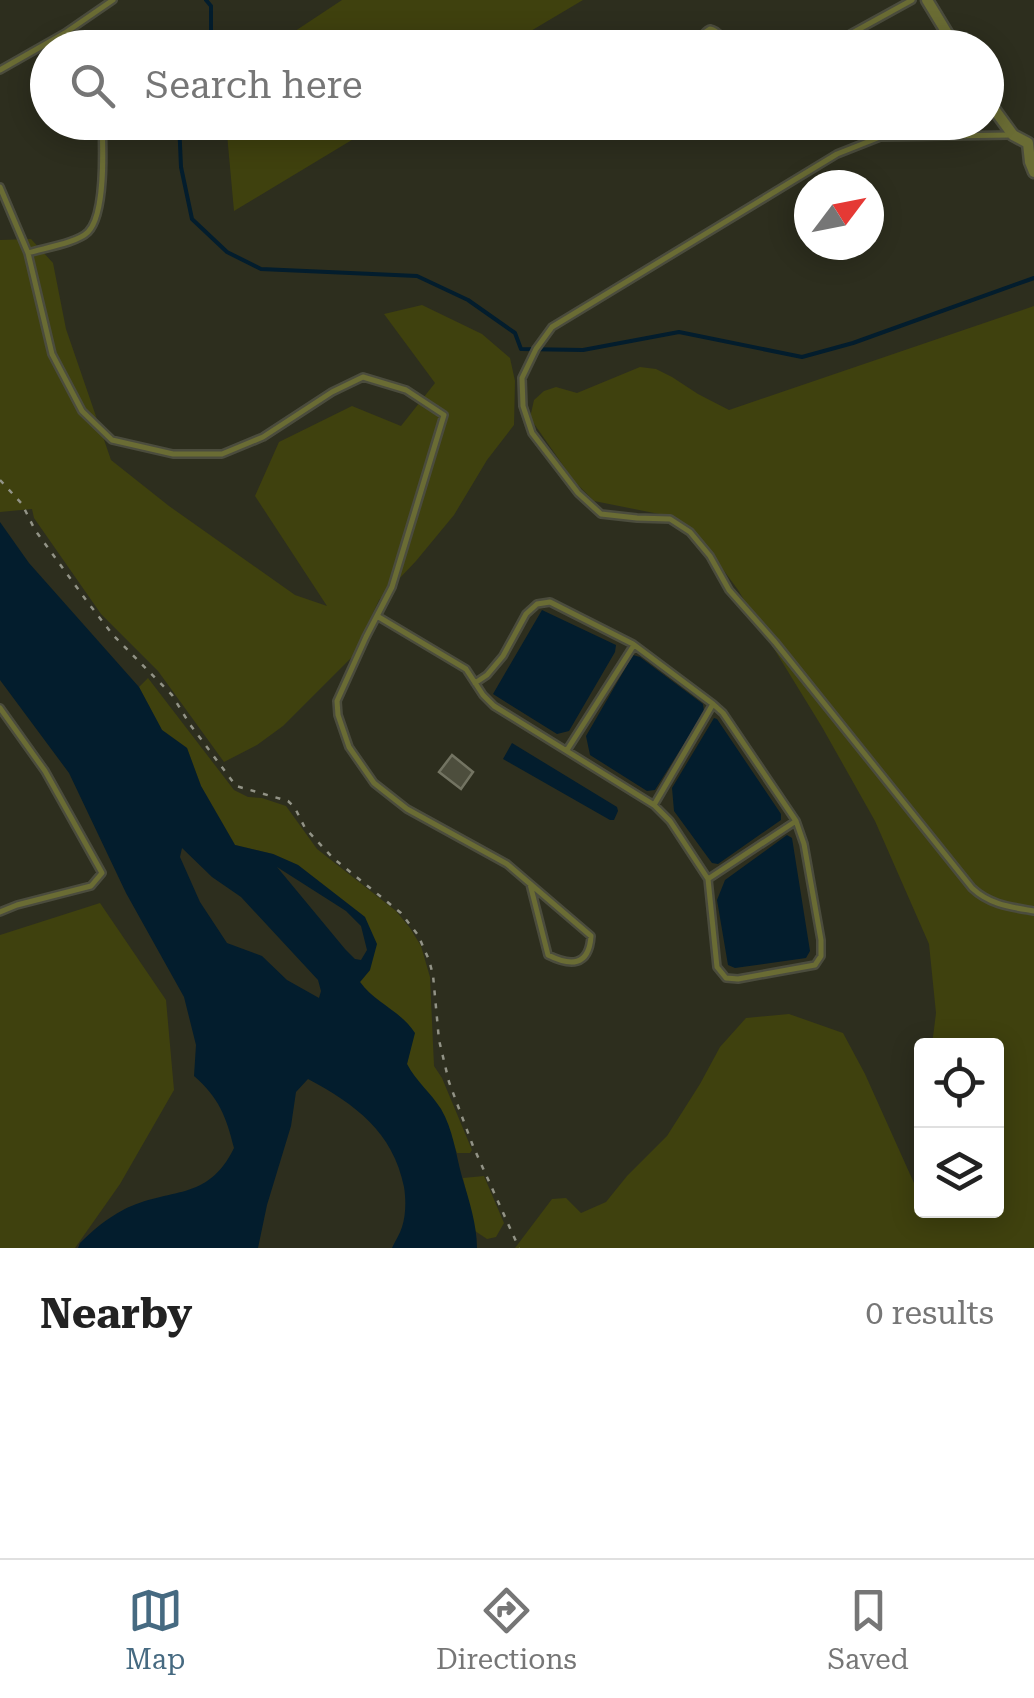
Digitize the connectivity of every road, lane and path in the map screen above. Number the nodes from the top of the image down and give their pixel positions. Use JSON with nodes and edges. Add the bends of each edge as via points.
{"nodes":[{"id":1,"x":113,"y":0,"type":"edge"},
{"id":2,"x":912,"y":0,"type":"edge"},
{"id":3,"x":927,"y":0,"type":"edge"},
{"id":4,"x":67,"y":30,"type":"edge"},
{"id":5,"x":858,"y":30,"type":"edge"},
{"id":6,"x":945,"y":30,"type":"edge"},
{"id":7,"x":30,"y":53,"type":"edge"},
{"id":8,"x":0,"y":70,"type":"edge"},
{"id":9,"x":1004,"y":123,"type":"edge"},
{"id":10,"x":1013,"y":135,"type":"junction"},
{"id":11,"x":1004,"y":136,"type":"edge"},
{"id":12,"x":102,"y":140,"type":"edge"},
{"id":13,"x":872,"y":140,"type":"edge"},
{"id":14,"x":1031,"y":144,"type":"edge"},
{"id":15,"x":1034,"y":172,"type":"edge"},
{"id":16,"x":0,"y":188,"type":"edge"},
{"id":17,"x":28,"y":253,"type":"junction"},
{"id":18,"x":0,"y":480,"type":"edge"},
{"id":19,"x":377,"y":616,"type":"junction"},
{"id":20,"x":634,"y":645,"type":"junction"},
{"id":21,"x":475,"y":682,"type":"junction"},
{"id":22,"x":713,"y":704,"type":"junction"},
{"id":23,"x":0,"y":708,"type":"edge"},
{"id":24,"x":567,"y":750,"type":"junction"},
{"id":25,"x":654,"y":806,"type":"junction"},
{"id":26,"x":796,"y":821,"type":"junction"},
{"id":27,"x":708,"y":878,"type":"junction"},
{"id":28,"x":530,"y":884,"type":"junction"},
{"id":29,"x":1034,"y":911,"type":"edge"},
{"id":30,"x":0,"y":912,"type":"edge"},
{"id":31,"x":518,"y":1248,"type":"edge"}],
"edges":[{"from":1,"to":4,"type":"lane"},
{"from":2,"to":5,"type":"lane"},
{"from":3,"to":6,"type":"street"},
{"from":7,"to":8,"type":"lane"},
{"from":9,"to":10,"type":"street"},
{"from":10,"to":11,"type":"lane"},
{"from":10,"to":14,"type":"street"},
{"from":12,"to":17,"type":"lane","via":[[94,225],[81,237]]},
{"from":13,"to":29,"type":"lane","via":[[836,154],[552,327],[522,378],[524,406],[532,432],[600,514],[670,519],[690,532],[729,590],[983,899]]},
{"from":14,"to":15,"type":"street"},
{"from":16,"to":17,"type":"lane"},
{"from":17,"to":19,"type":"lane","via":[[52,354],[82,410],[112,440],[173,454],[222,454],[364,377],[406,390],[444,415],[392,588]]},
{"from":18,"to":31,"type":"path","via":[[95,612],[172,695],[236,786],[288,801],[332,858],[401,912],[418,935],[429,960],[448,1082]]},
{"from":19,"to":21,"type":"lane","via":[[466,668]]},
{"from":19,"to":28,"type":"lane","via":[[337,700],[349,747],[374,783],[407,809],[507,864]]},
{"from":20,"to":21,"type":"lane","via":[[550,602],[537,604],[503,656]]},
{"from":20,"to":22,"type":"lane"},
{"from":20,"to":24,"type":"lane"},
{"from":21,"to":24,"type":"lane","via":[[494,706]]},
{"from":22,"to":25,"type":"lane"},
{"from":22,"to":26,"type":"lane"},
{"from":23,"to":30,"type":"lane","via":[[45,771],[102,873],[92,886]]},
{"from":24,"to":25,"type":"lane"},
{"from":25,"to":27,"type":"lane"},
{"from":26,"to":27,"type":"lane"},
{"from":26,"to":27,"type":"lane","via":[[821,940],[815,965],[726,978],[717,967]]},
{"from":28,"to":28,"type":"lane","via":[[592,936],[578,961],[548,955]]}]}
